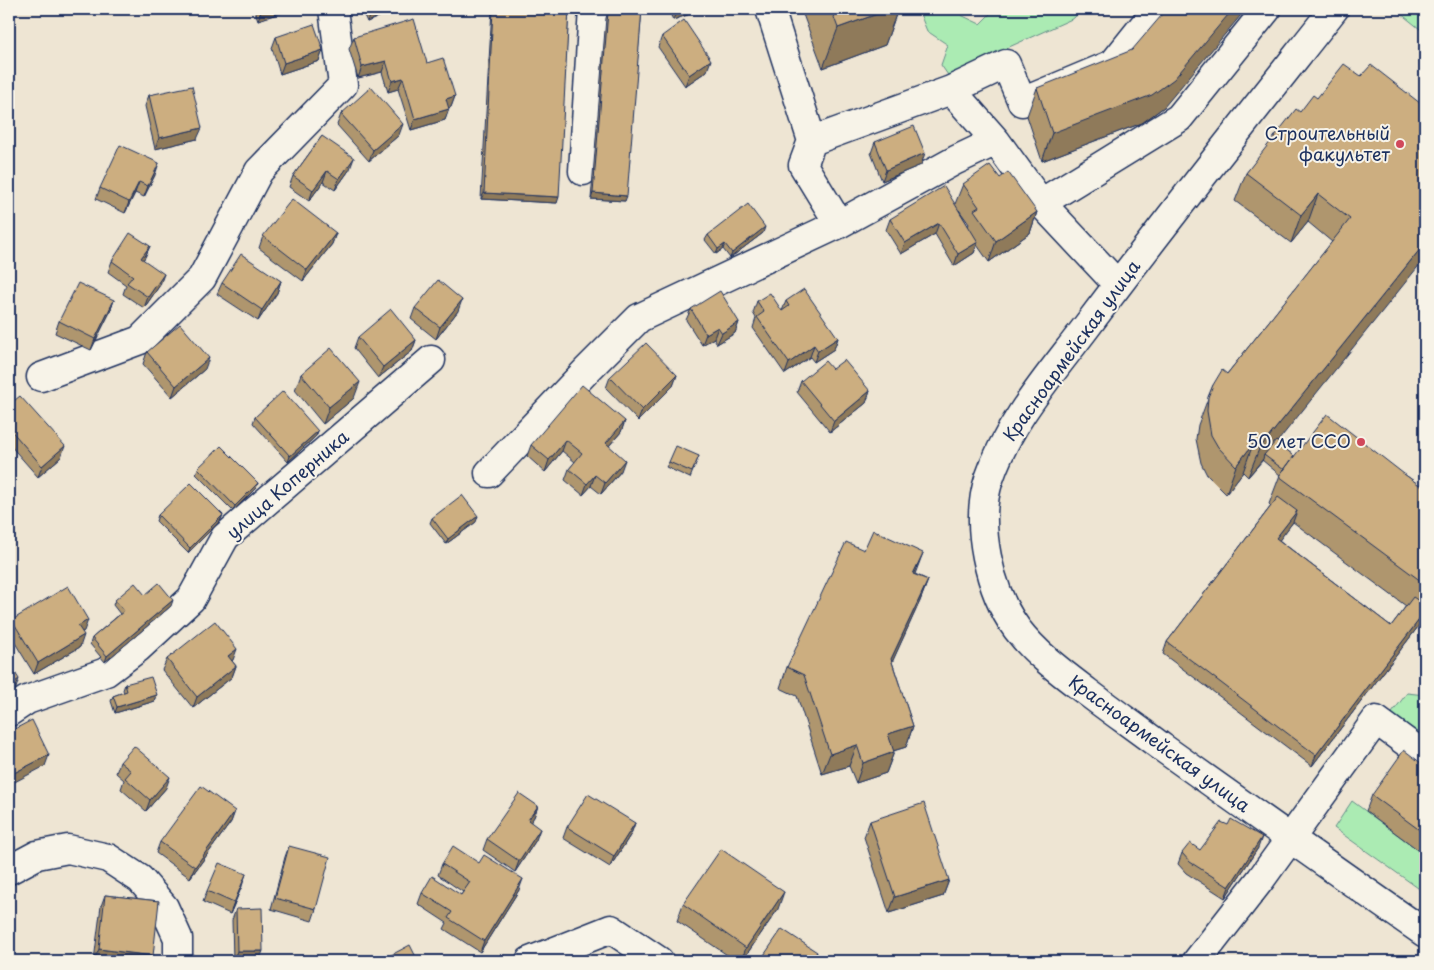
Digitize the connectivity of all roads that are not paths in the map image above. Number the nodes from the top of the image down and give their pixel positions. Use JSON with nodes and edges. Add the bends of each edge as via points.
{"nodes":[{"id":1,"x":333,"y":9,"type":"edge"},
{"id":2,"x":593,"y":9,"type":"edge"},
{"id":3,"x":770,"y":9,"type":"edge"},
{"id":4,"x":1157,"y":9,"type":"edge"},
{"id":5,"x":1267,"y":9,"type":"edge"},
{"id":6,"x":1334,"y":9,"type":"edge"},
{"id":7,"x":951,"y":90,"type":"junction"},
{"id":8,"x":812,"y":141,"type":"junction"},
{"id":9,"x":996,"y":141,"type":"junction"},
{"id":10,"x":582,"y":171,"type":"dead end"},
{"id":11,"x":1041,"y":203,"type":"junction"},
{"id":12,"x":839,"y":224,"type":"junction"},
{"id":13,"x":1118,"y":285,"type":"junction"},
{"id":14,"x":431,"y":360,"type":"dead end"},
{"id":15,"x":41,"y":377,"type":"dead end"},
{"id":16,"x":489,"y":473,"type":"dead end"},
{"id":17,"x":9,"y":712,"type":"edge"},
{"id":18,"x":1425,"y":756,"type":"edge"},
{"id":19,"x":1290,"y":839,"type":"junction"},
{"id":20,"x":9,"y":870,"type":"edge"},
{"id":21,"x":1425,"y":933,"type":"edge"},
{"id":22,"x":178,"y":961,"type":"edge"},
{"id":23,"x":530,"y":961,"type":"edge"},
{"id":24,"x":659,"y":961,"type":"edge"},
{"id":25,"x":1197,"y":961,"type":"edge"}],
"edges":[{"from":1,"to":15,"type":"street","via":[[343,85],[259,171],[202,278],[140,340]]},
{"from":2,"to":10,"type":"street"},
{"from":3,"to":8,"type":"street"},
{"from":4,"to":7,"type":"street","via":[[1113,64],[1022,102],[1006,64]]},
{"from":5,"to":11,"type":"street","via":[[1179,118]]},
{"from":6,"to":13,"type":"street","name":"Красноармейская улица"},
{"from":7,"to":8,"type":"street"},
{"from":7,"to":9,"type":"street"},
{"from":8,"to":12,"type":"street","via":[[802,165]]},
{"from":9,"to":11,"type":"street"},
{"from":9,"to":12,"type":"street"},
{"from":11,"to":13,"type":"street"},
{"from":12,"to":16,"type":"street","via":[[639,318]]},
{"from":13,"to":19,"type":"street","name":"Красноармейская улица","via":[[1014,425],[1000,451],[982,508],[982,537],[989,566],[1004,607],[1033,646],[1126,721]]},
{"from":14,"to":17,"type":"street","name":"улица Коперника","via":[[225,537],[191,600],[138,648],[106,672],[27,700]]},
{"from":18,"to":19,"type":"street","via":[[1376,720]]},
{"from":19,"to":21,"type":"street","name":"Красноармейская улица"},
{"from":19,"to":25,"type":"street"},
{"from":20,"to":22,"type":"street","via":[[36,855],[68,849],[108,858],[140,878],[164,907],[178,938]]},
{"from":23,"to":24,"type":"street","via":[[611,929]]}]}
